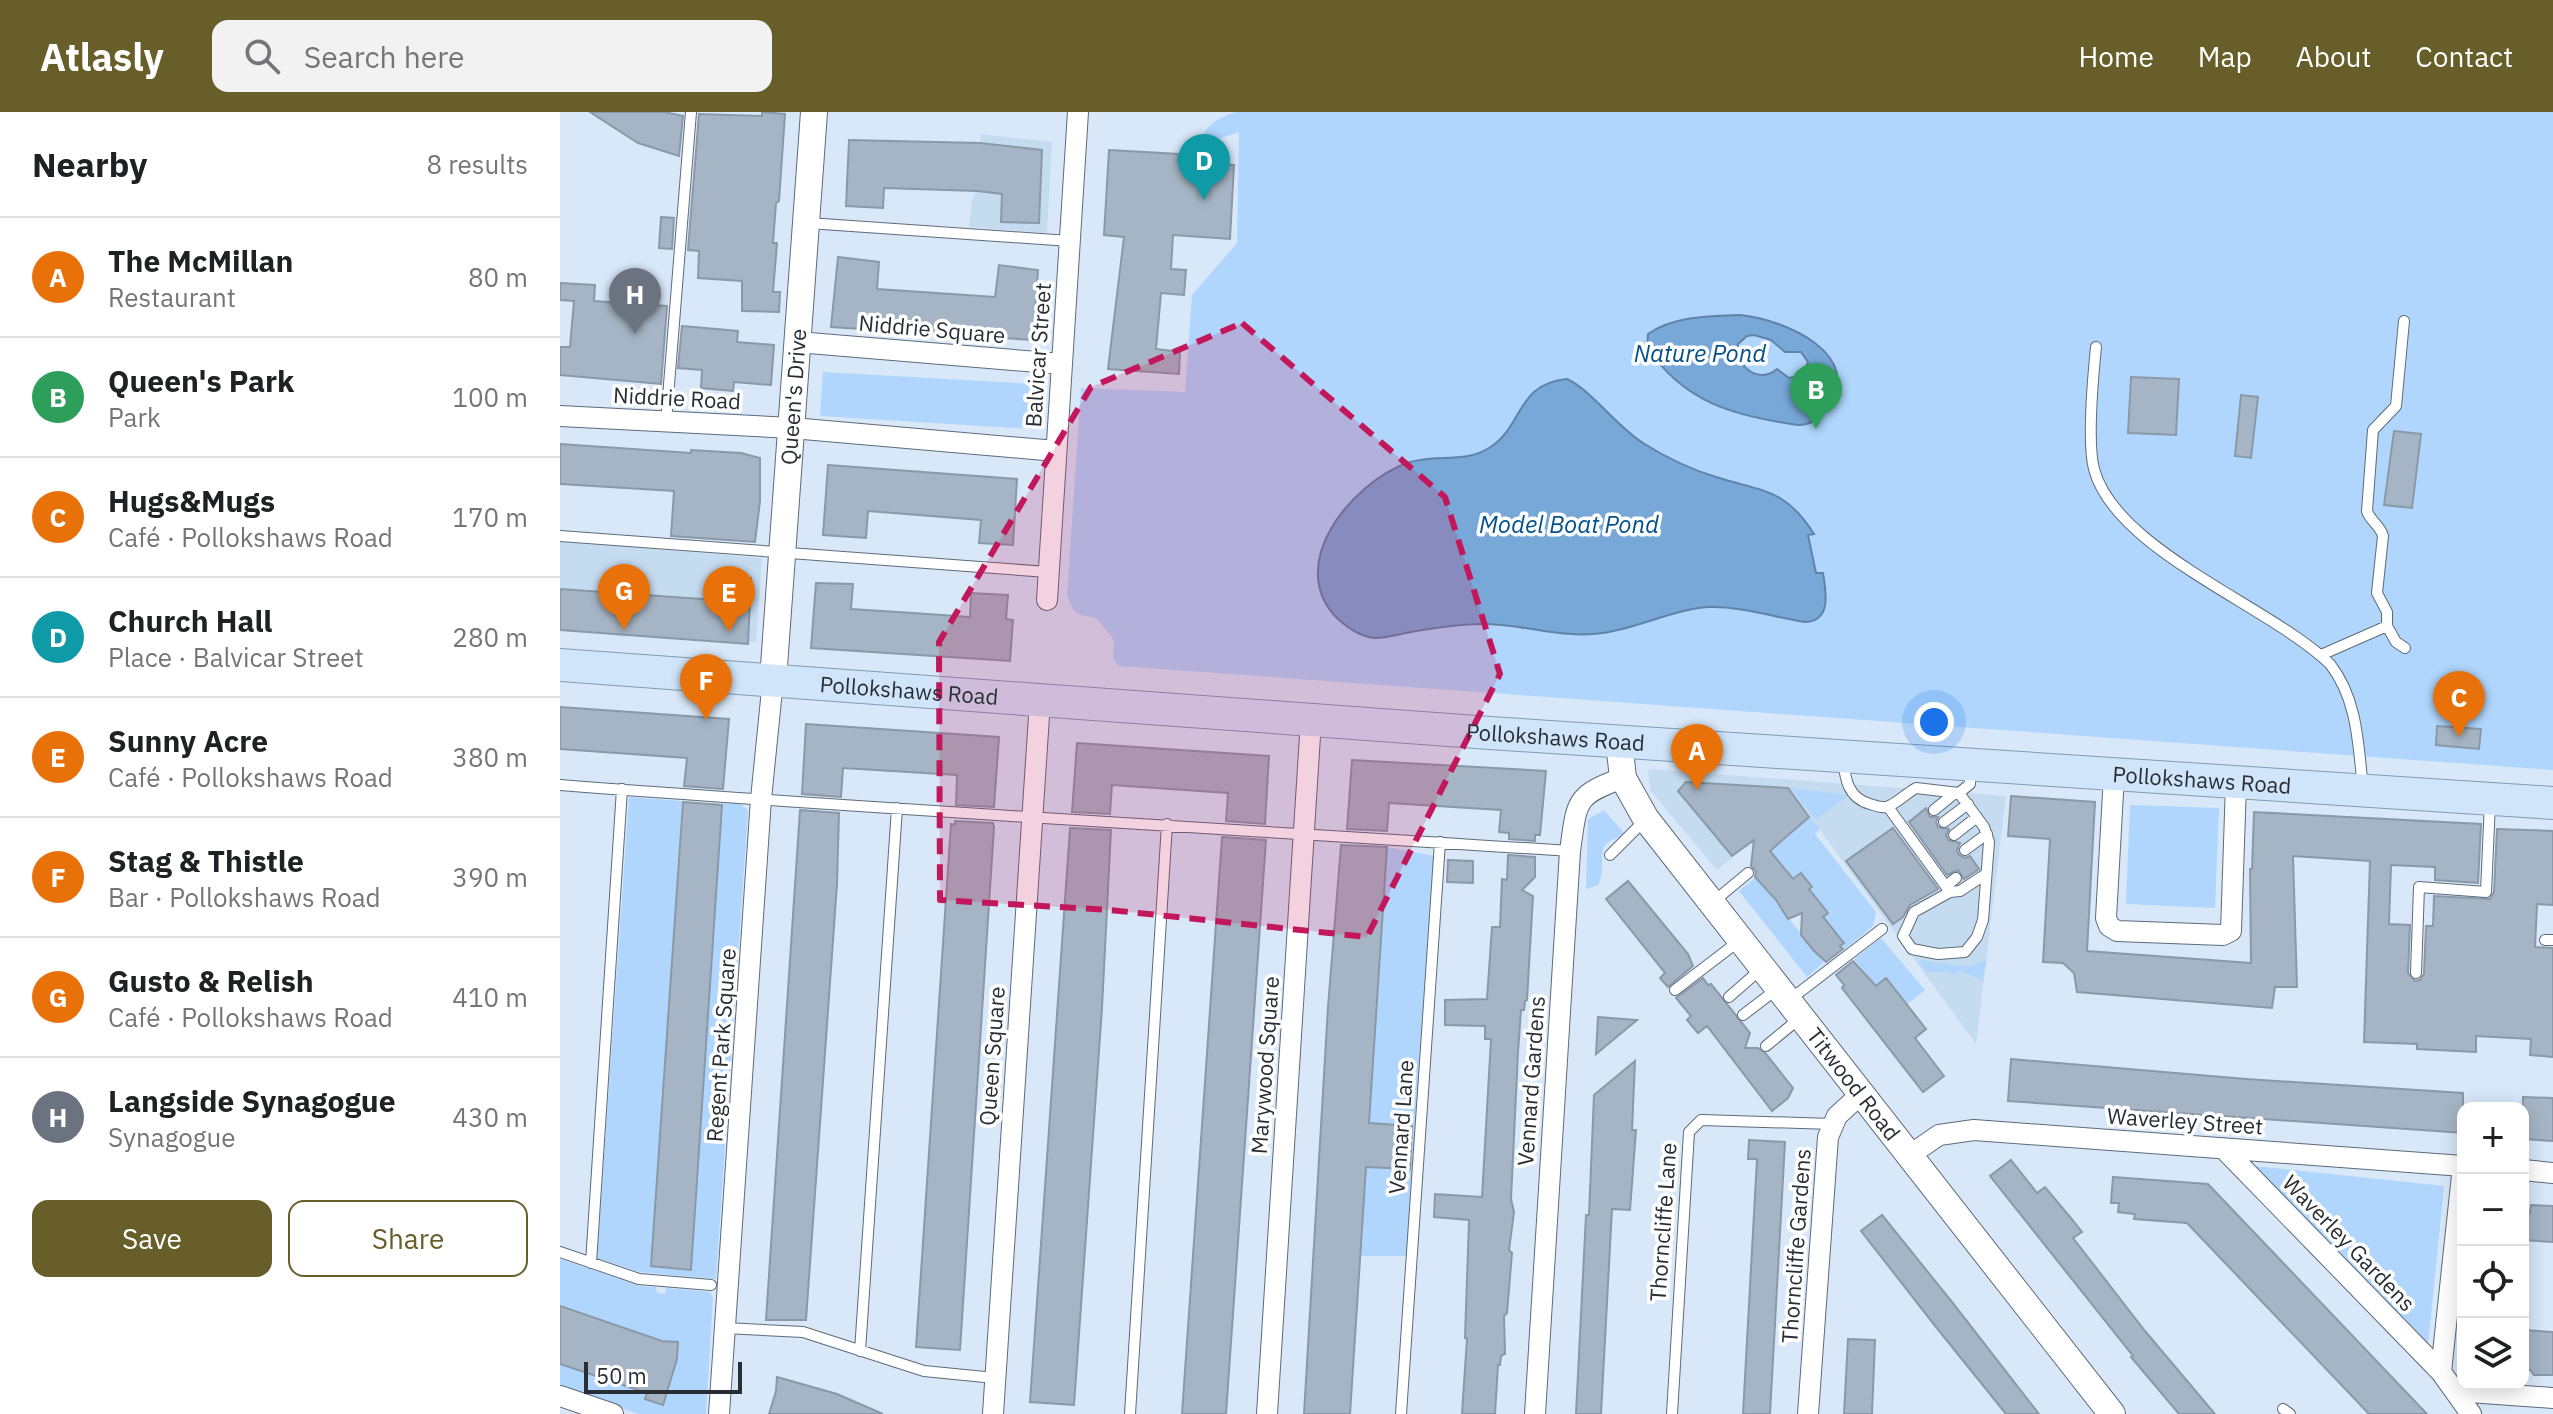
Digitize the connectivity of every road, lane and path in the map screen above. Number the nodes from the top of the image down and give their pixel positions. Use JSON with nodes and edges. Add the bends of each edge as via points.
{"nodes":[{"id":1,"x":691,"y":112,"type":"edge"},
{"id":2,"x":814,"y":112,"type":"edge"},
{"id":3,"x":1078,"y":112,"type":"edge"},
{"id":4,"x":806,"y":223,"type":"junction"},
{"id":5,"x":1070,"y":241,"type":"junction"},
{"id":6,"x":2404,"y":321,"type":"dead end"},
{"id":7,"x":797,"y":342,"type":"junction"},
{"id":8,"x":2096,"y":347,"type":"dead end"},
{"id":9,"x":1062,"y":364,"type":"junction"},
{"id":10,"x":560,"y":416,"type":"edge"},
{"id":11,"x":666,"y":422,"type":"junction"},
{"id":12,"x":792,"y":428,"type":"junction"},
{"id":13,"x":1056,"y":451,"type":"junction"},
{"id":14,"x":560,"y":536,"type":"edge"},
{"id":15,"x":783,"y":553,"type":"junction"},
{"id":16,"x":1048,"y":572,"type":"junction"},
{"id":17,"x":1047,"y":600,"type":"dead end"},
{"id":18,"x":2387,"y":626,"type":"junction"},
{"id":19,"x":2405,"y":648,"type":"dead end"},
{"id":20,"x":2321,"y":655,"type":"junction"},
{"id":21,"x":560,"y":665,"type":"edge"},
{"id":22,"x":773,"y":680,"type":"junction"},
{"id":23,"x":1040,"y":701,"type":"junction"},
{"id":24,"x":1311,"y":720,"type":"junction"},
{"id":25,"x":1619,"y":742,"type":"junction"},
{"id":26,"x":1843,"y":757,"type":"junction"},
{"id":27,"x":2114,"y":775,"type":"junction"},
{"id":28,"x":1623,"y":778,"type":"junction"},
{"id":29,"x":1961,"y":784,"type":"junction"},
{"id":30,"x":2236,"y":784,"type":"junction"},
{"id":31,"x":560,"y":785,"type":"edge"},
{"id":32,"x":622,"y":789,"type":"junction"},
{"id":33,"x":2364,"y":790,"type":"junction"},
{"id":34,"x":761,"y":799,"type":"junction"},
{"id":35,"x":2490,"y":800,"type":"junction"},
{"id":36,"x":2553,"y":803,"type":"edge"},
{"id":37,"x":1968,"y":804,"type":"junction"},
{"id":38,"x":1888,"y":807,"type":"junction"},
{"id":39,"x":897,"y":808,"type":"junction"},
{"id":40,"x":1934,"y":810,"type":"dead end"},
{"id":41,"x":1032,"y":817,"type":"junction"},
{"id":42,"x":1977,"y":817,"type":"junction"},
{"id":43,"x":1646,"y":819,"type":"junction"},
{"id":44,"x":1944,"y":822,"type":"dead end"},
{"id":45,"x":1167,"y":824,"type":"junction"},
{"id":46,"x":1987,"y":834,"type":"junction"},
{"id":47,"x":1954,"y":835,"type":"dead end"},
{"id":48,"x":1303,"y":836,"type":"junction"},
{"id":49,"x":1440,"y":842,"type":"junction"},
{"id":50,"x":1965,"y":850,"type":"dead end"},
{"id":51,"x":1570,"y":851,"type":"junction"},
{"id":52,"x":1989,"y":853,"type":"junction"},
{"id":53,"x":1610,"y":855,"type":"dead end"},
{"id":54,"x":1976,"y":863,"type":"dead end"},
{"id":55,"x":1748,"y":873,"type":"dead end"},
{"id":56,"x":1986,"y":874,"type":"junction"},
{"id":57,"x":1951,"y":885,"type":"junction"},
{"id":58,"x":1712,"y":903,"type":"junction"},
{"id":59,"x":1882,"y":929,"type":"dead end"},
{"id":60,"x":1741,"y":940,"type":"junction"},
{"id":61,"x":2416,"y":973,"type":"dead end"},
{"id":62,"x":1675,"y":990,"type":"dead end"},
{"id":63,"x":1783,"y":993,"type":"junction"},
{"id":64,"x":1729,"y":997,"type":"dead end"},
{"id":65,"x":1743,"y":1015,"type":"dead end"},
{"id":66,"x":1766,"y":1046,"type":"dead end"},
{"id":67,"x":1861,"y":1094,"type":"junction"},
{"id":68,"x":1832,"y":1124,"type":"junction"},
{"id":69,"x":2223,"y":1148,"type":"junction"},
{"id":70,"x":1910,"y":1155,"type":"junction"},
{"id":71,"x":2457,"y":1166,"type":"edge"},
{"id":72,"x":2529,"y":1171,"type":"edge"},
{"id":73,"x":2553,"y":1173,"type":"edge"},
{"id":74,"x":2462,"y":1174,"type":"edge"},
{"id":75,"x":560,"y":1252,"type":"edge"},
{"id":76,"x":591,"y":1263,"type":"junction"},
{"id":77,"x":711,"y":1285,"type":"dead end"},
{"id":78,"x":725,"y":1328,"type":"junction"},
{"id":79,"x":860,"y":1351,"type":"junction"},
{"id":80,"x":2441,"y":1372,"type":"junction"},
{"id":81,"x":995,"y":1378,"type":"junction"},
{"id":82,"x":2455,"y":1391,"type":"junction"},
{"id":83,"x":560,"y":1396,"type":"edge"},
{"id":84,"x":2549,"y":1403,"type":"edge"},
{"id":85,"x":613,"y":1414,"type":"edge"},
{"id":86,"x":719,"y":1414,"type":"edge"},
{"id":87,"x":993,"y":1414,"type":"edge"},
{"id":88,"x":1130,"y":1414,"type":"edge"},
{"id":89,"x":1267,"y":1414,"type":"edge"},
{"id":90,"x":1401,"y":1414,"type":"edge"},
{"id":91,"x":1535,"y":1414,"type":"edge"},
{"id":92,"x":1672,"y":1414,"type":"edge"},
{"id":93,"x":1808,"y":1414,"type":"edge"},
{"id":94,"x":2112,"y":1414,"type":"edge"},
{"id":95,"x":2471,"y":1414,"type":"edge"}],
"edges":[{"from":1,"to":11,"type":"lane"},
{"from":2,"to":4,"type":"street","name":"Queen's Drive"},
{"from":3,"to":5,"type":"street","name":"Balvicar Street"},
{"from":4,"to":5,"type":"lane"},
{"from":4,"to":7,"type":"street","name":"Queen's Drive"},
{"from":5,"to":9,"type":"street","name":"Balvicar Street"},
{"from":6,"to":18,"type":"lane","via":[[2396,406],[2373,430],[2367,511],[2383,536],[2377,593],[2387,612]]},
{"from":7,"to":9,"type":"street","name":"Niddrie Square"},
{"from":7,"to":12,"type":"street","name":"Queen's Drive"},
{"from":8,"to":20,"type":"lane","via":[[2092,452],[2105,494],[2146,540]]},
{"from":9,"to":13,"type":"street","name":"Balvicar Street"},
{"from":10,"to":11,"type":"street","name":"Niddrie Road"},
{"from":11,"to":12,"type":"street","name":"Niddrie Road"},
{"from":12,"to":13,"type":"street"},
{"from":12,"to":15,"type":"street","name":"Queen's Drive"},
{"from":13,"to":16,"type":"street","name":"Balvicar Street"},
{"from":14,"to":15,"type":"lane"},
{"from":15,"to":16,"type":"lane"},
{"from":15,"to":22,"type":"street","name":"Queen's Drive"},
{"from":16,"to":17,"type":"street","name":"Balvicar Street"},
{"from":18,"to":19,"type":"lane"},
{"from":18,"to":20,"type":"lane"},
{"from":20,"to":33,"type":"lane","via":[[2338,675],[2354,712]]},
{"from":21,"to":22,"type":"main road","name":"Pollokshaws Road"},
{"from":22,"to":23,"type":"main road","name":"Pollokshaws Road"},
{"from":22,"to":34,"type":"street","name":"Regent Park Square"},
{"from":23,"to":24,"type":"main road","name":"Pollokshaws Road"},
{"from":23,"to":41,"type":"street","name":"Queen Square"},
{"from":24,"to":25,"type":"main road","name":"Pollokshaws Road"},
{"from":24,"to":48,"type":"street","name":"Marywood Square"},
{"from":25,"to":26,"type":"main road","name":"Pollokshaws Road"},
{"from":25,"to":28,"type":"street","name":"Titwood Road"},
{"from":26,"to":29,"type":"main road","name":"Pollokshaws Road"},
{"from":26,"to":38,"type":"lane","via":[[1852,792],[1863,802]]},
{"from":27,"to":29,"type":"main road","name":"Pollokshaws Road"},
{"from":27,"to":30,"type":"main road","name":"Pollokshaws Road"},
{"from":27,"to":30,"type":"street","via":[[2106,918],[2117,931],[2229,933]]},
{"from":28,"to":43,"type":"street","name":"Titwood Road"},
{"from":28,"to":51,"type":"street","name":"Vennard Gardens","via":[[1580,801]]},
{"from":29,"to":37,"type":"lane"},
{"from":29,"to":38,"type":"lane","via":[[1916,788]]},
{"from":29,"to":40,"type":"lane"},
{"from":30,"to":33,"type":"main road","name":"Pollokshaws Road"},
{"from":31,"to":32,"type":"lane"},
{"from":32,"to":34,"type":"lane"},
{"from":32,"to":76,"type":"lane"},
{"from":33,"to":35,"type":"main road","name":"Pollokshaws Road"},
{"from":34,"to":39,"type":"lane"},
{"from":34,"to":78,"type":"street","name":"Regent Park Square"},
{"from":35,"to":36,"type":"main road","name":"Pollokshaws Road"},
{"from":35,"to":61,"type":"lane","via":[[2486,892],[2419,887]]},
{"from":37,"to":42,"type":"lane"},
{"from":37,"to":44,"type":"lane"},
{"from":38,"to":57,"type":"lane"},
{"from":39,"to":41,"type":"lane"},
{"from":39,"to":79,"type":"lane"},
{"from":41,"to":45,"type":"lane"},
{"from":41,"to":81,"type":"street","name":"Queen Square"},
{"from":42,"to":46,"type":"lane"},
{"from":42,"to":47,"type":"lane"},
{"from":43,"to":53,"type":"lane"},
{"from":43,"to":58,"type":"street","name":"Titwood Road"},
{"from":45,"to":48,"type":"lane"},
{"from":45,"to":88,"type":"lane"},
{"from":46,"to":50,"type":"lane"},
{"from":46,"to":52,"type":"lane"},
{"from":48,"to":49,"type":"lane"},
{"from":48,"to":89,"type":"street","name":"Marywood Square"},
{"from":49,"to":51,"type":"lane"},
{"from":49,"to":90,"type":"lane","name":"Vennard Lane"},
{"from":51,"to":91,"type":"street","name":"Vennard Gardens"},
{"from":52,"to":54,"type":"lane"},
{"from":52,"to":56,"type":"lane"},
{"from":55,"to":58,"type":"lane"},
{"from":56,"to":57,"type":"lane","via":[[1960,891]]},
{"from":56,"to":57,"type":"lane","via":[[1983,920],[1965,952],[1912,949],[1903,936],[1914,912]]},
{"from":58,"to":60,"type":"street","name":"Titwood Road"},
{"from":59,"to":63,"type":"lane"},
{"from":60,"to":62,"type":"lane"},
{"from":60,"to":63,"type":"street","name":"Titwood Road"},
{"from":63,"to":64,"type":"lane"},
{"from":63,"to":65,"type":"lane"},
{"from":63,"to":66,"type":"lane"},
{"from":63,"to":67,"type":"street","name":"Titwood Road"},
{"from":67,"to":68,"type":"street","name":"Thorncliffe Gardens"},
{"from":67,"to":70,"type":"street","name":"Titwood Road"},
{"from":68,"to":92,"type":"lane","name":"Thorncliffe Lane","via":[[1701,1120],[1689,1132]]},
{"from":68,"to":93,"type":"street","name":"Thorncliffe Gardens","via":[[1825,1158]]},
{"from":69,"to":70,"type":"street","name":"Waverley Street","via":[[1974,1130],[1939,1135]]},
{"from":69,"to":71,"type":"street","name":"Waverley Street"},
{"from":69,"to":80,"type":"street","name":"Waverley Gardens"},
{"from":70,"to":94,"type":"street","name":"Titwood Road"},
{"from":72,"to":73,"type":"street"},
{"from":74,"to":80,"type":"street","name":"Waverley Gardens"},
{"from":75,"to":76,"type":"lane"},
{"from":76,"to":77,"type":"lane","via":[[639,1279]]},
{"from":78,"to":79,"type":"lane","via":[[803,1332]]},
{"from":78,"to":86,"type":"street","name":"Regent Park Square"},
{"from":79,"to":81,"type":"lane","via":[[924,1371]]},
{"from":80,"to":82,"type":"street","name":"Waverley Gardens"},
{"from":81,"to":87,"type":"street","name":"Queen Square"},
{"from":82,"to":84,"type":"street"},
{"from":82,"to":95,"type":"street","name":"Waverley Gardens"},
{"from":83,"to":85,"type":"street"}]}
